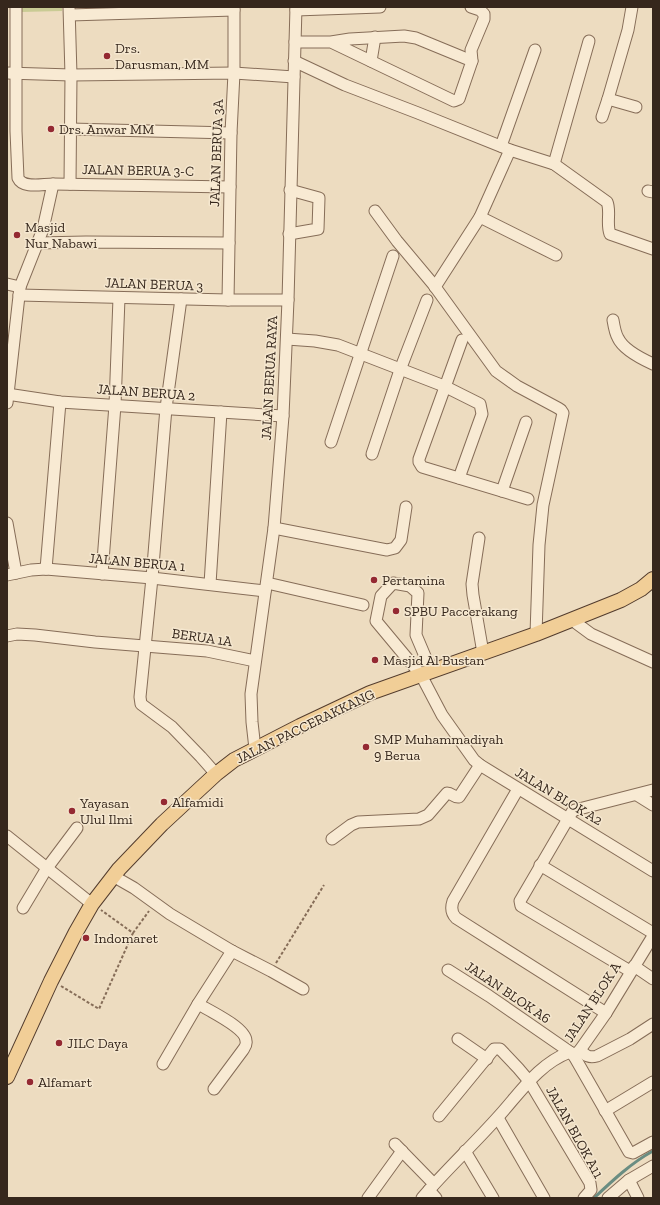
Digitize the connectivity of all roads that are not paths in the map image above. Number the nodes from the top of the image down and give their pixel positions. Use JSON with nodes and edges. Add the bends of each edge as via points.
{"nodes":[{"id":1,"x":380,"y":7,"type":"edge"},
{"id":2,"x":471,"y":7,"type":"edge"},
{"id":3,"x":632,"y":7,"type":"edge"},
{"id":4,"x":234,"y":8,"type":"edge"},
{"id":5,"x":353,"y":8,"type":"edge"},
{"id":6,"x":296,"y":9,"type":"edge"},
{"id":7,"x":69,"y":11,"type":"edge"},
{"id":8,"x":13,"y":13,"type":"edge"},
{"id":9,"x":375,"y":37,"type":"junction"},
{"id":10,"x":589,"y":41,"type":"dead end"},
{"id":11,"x":295,"y":42,"type":"junction"},
{"id":12,"x":331,"y":42,"type":"junction"},
{"id":13,"x":535,"y":50,"type":"dead end"},
{"id":14,"x":294,"y":61,"type":"junction"},
{"id":15,"x":371,"y":61,"type":"junction"},
{"id":16,"x":472,"y":61,"type":"junction"},
{"id":17,"x":11,"y":73,"type":"edge"},
{"id":18,"x":234,"y":73,"type":"junction"},
{"id":19,"x":71,"y":75,"type":"junction"},
{"id":20,"x":294,"y":77,"type":"junction"},
{"id":21,"x":608,"y":99,"type":"junction"},
{"id":22,"x":636,"y":107,"type":"dead end"},
{"id":23,"x":602,"y":117,"type":"dead end"},
{"id":24,"x":70,"y":129,"type":"junction"},
{"id":25,"x":12,"y":131,"type":"edge"},
{"id":26,"x":231,"y":133,"type":"junction"},
{"id":27,"x":505,"y":148,"type":"junction"},
{"id":28,"x":554,"y":164,"type":"junction"},
{"id":29,"x":53,"y":184,"type":"junction"},
{"id":30,"x":70,"y":184,"type":"junction"},
{"id":31,"x":230,"y":187,"type":"junction"},
{"id":32,"x":290,"y":190,"type":"junction"},
{"id":33,"x":374,"y":211,"type":"dead end"},
{"id":34,"x":480,"y":217,"type":"junction"},
{"id":35,"x":289,"y":234,"type":"junction"},
{"id":36,"x":38,"y":243,"type":"junction"},
{"id":37,"x":229,"y":243,"type":"junction"},
{"id":38,"x":653,"y":249,"type":"edge"},
{"id":39,"x":556,"y":255,"type":"dead end"},
{"id":40,"x":393,"y":256,"type":"dead end"},
{"id":41,"x":7,"y":284,"type":"edge"},
{"id":42,"x":435,"y":287,"type":"junction"},
{"id":43,"x":20,"y":291,"type":"junction"},
{"id":44,"x":119,"y":298,"type":"junction"},
{"id":45,"x":181,"y":299,"type":"junction"},
{"id":46,"x":228,"y":300,"type":"junction"},
{"id":47,"x":288,"y":300,"type":"junction"},
{"id":48,"x":426,"y":300,"type":"dead end"},
{"id":49,"x":613,"y":320,"type":"dead end"},
{"id":50,"x":287,"y":339,"type":"junction"},
{"id":51,"x":462,"y":340,"type":"dead end"},
{"id":52,"x":360,"y":353,"type":"junction"},
{"id":53,"x":653,"y":364,"type":"edge"},
{"id":54,"x":400,"y":370,"type":"junction"},
{"id":55,"x":444,"y":386,"type":"junction"},
{"id":56,"x":7,"y":397,"type":"edge"},
{"id":57,"x":60,"y":402,"type":"junction"},
{"id":58,"x":115,"y":405,"type":"junction"},
{"id":59,"x":166,"y":408,"type":"junction"},
{"id":60,"x":220,"y":412,"type":"junction"},
{"id":61,"x":283,"y":416,"type":"junction"},
{"id":62,"x":526,"y":422,"type":"dead end"},
{"id":63,"x":331,"y":442,"type":"dead end"},
{"id":64,"x":372,"y":454,"type":"dead end"},
{"id":65,"x":459,"y":478,"type":"junction"},
{"id":66,"x":502,"y":491,"type":"junction"},
{"id":67,"x":528,"y":499,"type":"dead end"},
{"id":68,"x":406,"y":506,"type":"dead end"},
{"id":69,"x":7,"y":523,"type":"edge"},
{"id":70,"x":274,"y":528,"type":"junction"},
{"id":71,"x":479,"y":538,"type":"dead end"},
{"id":72,"x":46,"y":569,"type":"junction"},
{"id":73,"x":12,"y":574,"type":"edge"},
{"id":74,"x":102,"y":574,"type":"junction"},
{"id":75,"x":152,"y":578,"type":"junction"},
{"id":76,"x":653,"y":580,"type":"edge"},
{"id":77,"x":210,"y":584,"type":"junction"},
{"id":78,"x":266,"y":587,"type":"junction"},
{"id":79,"x":363,"y":604,"type":"dead end"},
{"id":80,"x":572,"y":620,"type":"junction"},
{"id":81,"x":536,"y":634,"type":"junction"},
{"id":82,"x":7,"y":636,"type":"edge"},
{"id":83,"x":145,"y":645,"type":"junction"},
{"id":84,"x":483,"y":653,"type":"junction"},
{"id":85,"x":255,"y":661,"type":"junction"},
{"id":86,"x":653,"y":662,"type":"edge"},
{"id":87,"x":435,"y":670,"type":"junction"},
{"id":88,"x":421,"y":675,"type":"junction"},
{"id":89,"x":255,"y":749,"type":"junction"},
{"id":90,"x":480,"y":765,"type":"junction"},
{"id":91,"x":216,"y":774,"type":"junction"},
{"id":92,"x":518,"y":789,"type":"junction"},
{"id":93,"x":653,"y":790,"type":"edge"},
{"id":94,"x":637,"y":794,"type":"junction"},
{"id":95,"x":653,"y":805,"type":"edge"},
{"id":96,"x":568,"y":819,"type":"junction"},
{"id":97,"x":76,"y":828,"type":"dead end"},
{"id":98,"x":7,"y":836,"type":"edge"},
{"id":99,"x":332,"y":839,"type":"dead end"},
{"id":100,"x":540,"y":865,"type":"junction"},
{"id":101,"x":47,"y":868,"type":"junction"},
{"id":102,"x":653,"y":871,"type":"edge"},
{"id":103,"x":113,"y":876,"type":"junction"},
{"id":104,"x":92,"y":904,"type":"junction"},
{"id":105,"x":23,"y":908,"type":"dead end"},
{"id":106,"x":653,"y":935,"type":"edge"},
{"id":107,"x":232,"y":951,"type":"junction"},
{"id":108,"x":632,"y":969,"type":"junction"},
{"id":109,"x":448,"y":970,"type":"dead end"},
{"id":110,"x":653,"y":979,"type":"edge"},
{"id":111,"x":303,"y":989,"type":"dead end"},
{"id":112,"x":198,"y":1004,"type":"junction"},
{"id":113,"x":606,"y":1013,"type":"junction"},
{"id":114,"x":653,"y":1024,"type":"edge"},
{"id":115,"x":458,"y":1039,"type":"dead end"},
{"id":116,"x":575,"y":1053,"type":"junction"},
{"id":117,"x":487,"y":1059,"type":"junction"},
{"id":118,"x":163,"y":1064,"type":"dead end"},
{"id":119,"x":9,"y":1070,"type":"edge"},
{"id":120,"x":529,"y":1081,"type":"junction"},
{"id":121,"x":653,"y":1082,"type":"edge"},
{"id":122,"x":214,"y":1089,"type":"dead end"},
{"id":123,"x":605,"y":1111,"type":"junction"},
{"id":124,"x":439,"y":1116,"type":"dead end"},
{"id":125,"x":498,"y":1118,"type":"junction"},
{"id":126,"x":653,"y":1142,"type":"edge"},
{"id":127,"x":465,"y":1151,"type":"junction"},
{"id":128,"x":653,"y":1166,"type":"edge"},
{"id":129,"x":629,"y":1180,"type":"junction"},
{"id":130,"x":430,"y":1192,"type":"edge"},
{"id":131,"x":368,"y":1198,"type":"edge"},
{"id":132,"x":493,"y":1198,"type":"edge"},
{"id":133,"x":544,"y":1198,"type":"edge"},
{"id":134,"x":584,"y":1198,"type":"edge"},
{"id":135,"x":608,"y":1198,"type":"edge"},
{"id":136,"x":638,"y":1198,"type":"edge"}],
"edges":[{"from":1,"to":5,"type":"street"},
{"from":2,"to":16,"type":"street","via":[[484,14],[472,50]]},
{"from":3,"to":21,"type":"street"},
{"from":4,"to":7,"type":"street"},
{"from":4,"to":18,"type":"street","name":"JALAN BERUA 3A"},
{"from":5,"to":6,"type":"street"},
{"from":6,"to":11,"type":"street","name":"JALAN BERUA RAYA"},
{"from":7,"to":19,"type":"street"},
{"from":8,"to":17,"type":"street"},
{"from":9,"to":12,"type":"street"},
{"from":9,"to":15,"type":"street"},
{"from":9,"to":16,"type":"street","via":[[416,38]]},
{"from":10,"to":28,"type":"street"},
{"from":11,"to":12,"type":"street"},
{"from":11,"to":14,"type":"street","name":"JALAN BERUA RAYA"},
{"from":12,"to":15,"type":"street"},
{"from":13,"to":27,"type":"street"},
{"from":14,"to":20,"type":"street","name":"JALAN BERUA RAYA"},
{"from":14,"to":27,"type":"street","via":[[345,86]]},
{"from":15,"to":16,"type":"street","via":[[454,101],[459,99]]},
{"from":17,"to":19,"type":"street"},
{"from":17,"to":25,"type":"street"},
{"from":18,"to":19,"type":"street"},
{"from":18,"to":20,"type":"street"},
{"from":18,"to":26,"type":"street","name":"JALAN BERUA 3A"},
{"from":19,"to":24,"type":"street"},
{"from":20,"to":32,"type":"street","name":"JALAN BERUA RAYA"},
{"from":21,"to":22,"type":"street"},
{"from":21,"to":23,"type":"street"},
{"from":24,"to":26,"type":"street"},
{"from":24,"to":30,"type":"street"},
{"from":25,"to":29,"type":"street","name":"JALAN BERUA 3-C","via":[[19,180],[28,185]]},
{"from":26,"to":31,"type":"street","name":"JALAN BERUA 3A"},
{"from":27,"to":28,"type":"street"},
{"from":27,"to":34,"type":"street"},
{"from":28,"to":38,"type":"street","via":[[607,202],[610,234]]},
{"from":29,"to":30,"type":"street","name":"JALAN BERUA 3-C"},
{"from":29,"to":36,"type":"street"},
{"from":30,"to":31,"type":"street","name":"JALAN BERUA 3-C"},
{"from":31,"to":37,"type":"street","name":"JALAN BERUA 3A"},
{"from":32,"to":35,"type":"street","name":"JALAN BERUA RAYA"},
{"from":32,"to":35,"type":"street","via":[[319,198],[318,229]]},
{"from":33,"to":42,"type":"street"},
{"from":34,"to":39,"type":"street"},
{"from":34,"to":42,"type":"street"},
{"from":35,"to":47,"type":"street","name":"JALAN BERUA RAYA"},
{"from":36,"to":37,"type":"street"},
{"from":36,"to":43,"type":"street"},
{"from":37,"to":46,"type":"street","name":"JALAN BERUA 3A"},
{"from":40,"to":52,"type":"street"},
{"from":41,"to":43,"type":"street","name":"JALAN BERUA 3"},
{"from":42,"to":81,"type":"street","via":[[496,371],[563,413],[543,504]]},
{"from":43,"to":44,"type":"street","name":"JALAN BERUA 3"},
{"from":43,"to":56,"type":"street"},
{"from":44,"to":45,"type":"street","name":"JALAN BERUA 3"},
{"from":44,"to":58,"type":"street"},
{"from":45,"to":46,"type":"street","name":"JALAN BERUA 3"},
{"from":45,"to":59,"type":"street"},
{"from":46,"to":47,"type":"street","name":"JALAN BERUA 3"},
{"from":47,"to":50,"type":"street","name":"JALAN BERUA RAYA"},
{"from":48,"to":54,"type":"street"},
{"from":49,"to":53,"type":"street","via":[[621,344]]},
{"from":50,"to":52,"type":"street","via":[[338,345]]},
{"from":50,"to":61,"type":"street","name":"JALAN BERUA RAYA"},
{"from":51,"to":55,"type":"street"},
{"from":52,"to":54,"type":"street"},
{"from":52,"to":63,"type":"street"},
{"from":54,"to":55,"type":"street"},
{"from":54,"to":64,"type":"street"},
{"from":55,"to":65,"type":"street","via":[[477,402],[482,408]]},
{"from":55,"to":65,"type":"street","via":[[418,462],[422,467]]},
{"from":56,"to":57,"type":"street","name":"JALAN BERUA 2"},
{"from":57,"to":58,"type":"street","name":"JALAN BERUA 2"},
{"from":57,"to":72,"type":"street"},
{"from":58,"to":59,"type":"street","name":"JALAN BERUA 2"},
{"from":58,"to":74,"type":"street"},
{"from":59,"to":60,"type":"street","name":"JALAN BERUA 2"},
{"from":59,"to":75,"type":"street"},
{"from":60,"to":61,"type":"street","name":"JALAN BERUA 2"},
{"from":60,"to":77,"type":"street"},
{"from":61,"to":70,"type":"street","name":"JALAN BERUA RAYA"},
{"from":62,"to":66,"type":"street"},
{"from":65,"to":66,"type":"street"},
{"from":66,"to":67,"type":"street"},
{"from":68,"to":70,"type":"street","via":[[401,540],[395,548],[387,550]]},
{"from":69,"to":73,"type":"street"},
{"from":70,"to":78,"type":"street","name":"JALAN BERUA RAYA"},
{"from":71,"to":84,"type":"street","via":[[472,584]]},
{"from":72,"to":73,"type":"street","name":"JALAN BERUA 1"},
{"from":72,"to":74,"type":"street","name":"JALAN BERUA 1"},
{"from":74,"to":75,"type":"street","name":"JALAN BERUA 1"},
{"from":75,"to":77,"type":"street","name":"JALAN BERUA 1"},
{"from":75,"to":83,"type":"street"},
{"from":76,"to":80,"type":"main road","name":"JALAN PACCERAKKANG","via":[[621,600]]},
{"from":77,"to":78,"type":"street","name":"JALAN BERUA 1"},
{"from":78,"to":79,"type":"street","name":"JALAN BERUA 1"},
{"from":78,"to":85,"type":"street","name":"JALAN BERUA RAYA"},
{"from":80,"to":81,"type":"main road","name":"JALAN PACCERAKKANG"},
{"from":80,"to":86,"type":"street","via":[[591,634]]},
{"from":81,"to":84,"type":"main road","name":"JALAN PACCERAKKANG"},
{"from":82,"to":83,"type":"street","name":"BERUA 1A","via":[[35,635]]},
{"from":83,"to":85,"type":"street","name":"BERUA 1A","via":[[207,651]]},
{"from":83,"to":91,"type":"street","via":[[141,704],[172,727]]},
{"from":84,"to":87,"type":"main road","name":"JALAN PACCERAKKANG"},
{"from":85,"to":89,"type":"street","name":"JALAN BERUA RAYA","via":[[251,707]]},
{"from":87,"to":88,"type":"main road","name":"JALAN PACCERAKKANG"},
{"from":87,"to":88,"type":"street","name":"JALAN BLOK A2","via":[[427,661],[416,635],[418,593],[410,586],[393,584],[381,596],[376,621]]},
{"from":88,"to":89,"type":"main road","name":"JALAN PACCERAKKANG","via":[[370,693]]},
{"from":88,"to":90,"type":"street","name":"JALAN BLOK A2","via":[[442,715]]},
{"from":89,"to":91,"type":"main road","name":"JALAN PACCERAKKANG","via":[[234,760]]},
{"from":90,"to":92,"type":"street","name":"JALAN BLOK A2"},
{"from":90,"to":99,"type":"street","via":[[459,797],[447,793],[425,817],[358,822]]},
{"from":91,"to":103,"type":"main road","name":"JALAN PACCERAKKANG","via":[[162,824]]},
{"from":92,"to":96,"type":"street","name":"JALAN BLOK A2"},
{"from":92,"to":113,"type":"street","via":[[453,901],[453,914]]},
{"from":93,"to":94,"type":"street"},
{"from":94,"to":95,"type":"street"},
{"from":94,"to":96,"type":"street","via":[[575,810]]},
{"from":96,"to":100,"type":"street"},
{"from":96,"to":102,"type":"street","name":"JALAN BLOK A2"},
{"from":97,"to":101,"type":"street"},
{"from":98,"to":101,"type":"street"},
{"from":100,"to":106,"type":"street"},
{"from":100,"to":108,"type":"street","via":[[520,904]]},
{"from":101,"to":104,"type":"street"},
{"from":101,"to":105,"type":"street"},
{"from":103,"to":104,"type":"main road","name":"JALAN PACCERAKKANG"},
{"from":103,"to":107,"type":"street"},
{"from":104,"to":119,"type":"main road","name":"JALAN PACCERAKKANG","via":[[51,980]]},
{"from":106,"to":108,"type":"street","name":"JALAN BLOK A"},
{"from":107,"to":111,"type":"street"},
{"from":107,"to":112,"type":"street"},
{"from":108,"to":110,"type":"street"},
{"from":108,"to":113,"type":"street","name":"JALAN BLOK A"},
{"from":109,"to":116,"type":"street","name":"JALAN BLOK A6"},
{"from":112,"to":118,"type":"street"},
{"from":112,"to":122,"type":"street","via":[[240,1030],[246,1041],[243,1050]]},
{"from":113,"to":116,"type":"street","name":"JALAN BLOK A"},
{"from":114,"to":116,"type":"street","via":[[597,1056]]},
{"from":115,"to":117,"type":"street"},
{"from":116,"to":120,"type":"street","name":"JALAN BLOK A","via":[[560,1056]]},
{"from":116,"to":123,"type":"street","name":"JALAN BLOK A6"},
{"from":117,"to":120,"type":"street","name":"JALAN BLOK A11","via":[[494,1049],[500,1049]]},
{"from":117,"to":124,"type":"street"},
{"from":120,"to":125,"type":"street","name":"JALAN BLOK A"},
{"from":120,"to":134,"type":"street","name":"JALAN BLOK A11","via":[[590,1183],[591,1190]]},
{"from":121,"to":123,"type":"street"},
{"from":123,"to":126,"type":"street","name":"JALAN BLOK A6","via":[[631,1153]]},
{"from":125,"to":127,"type":"street","name":"JALAN BLOK A"},
{"from":125,"to":133,"type":"street"},
{"from":127,"to":130,"type":"street","name":"JALAN BLOK A"},
{"from":127,"to":132,"type":"street"},
{"from":128,"to":129,"type":"street"},
{"from":129,"to":135,"type":"street"},
{"from":129,"to":136,"type":"street"},
{"from":130,"to":131,"type":"street","via":[[399,1148]]}]}
